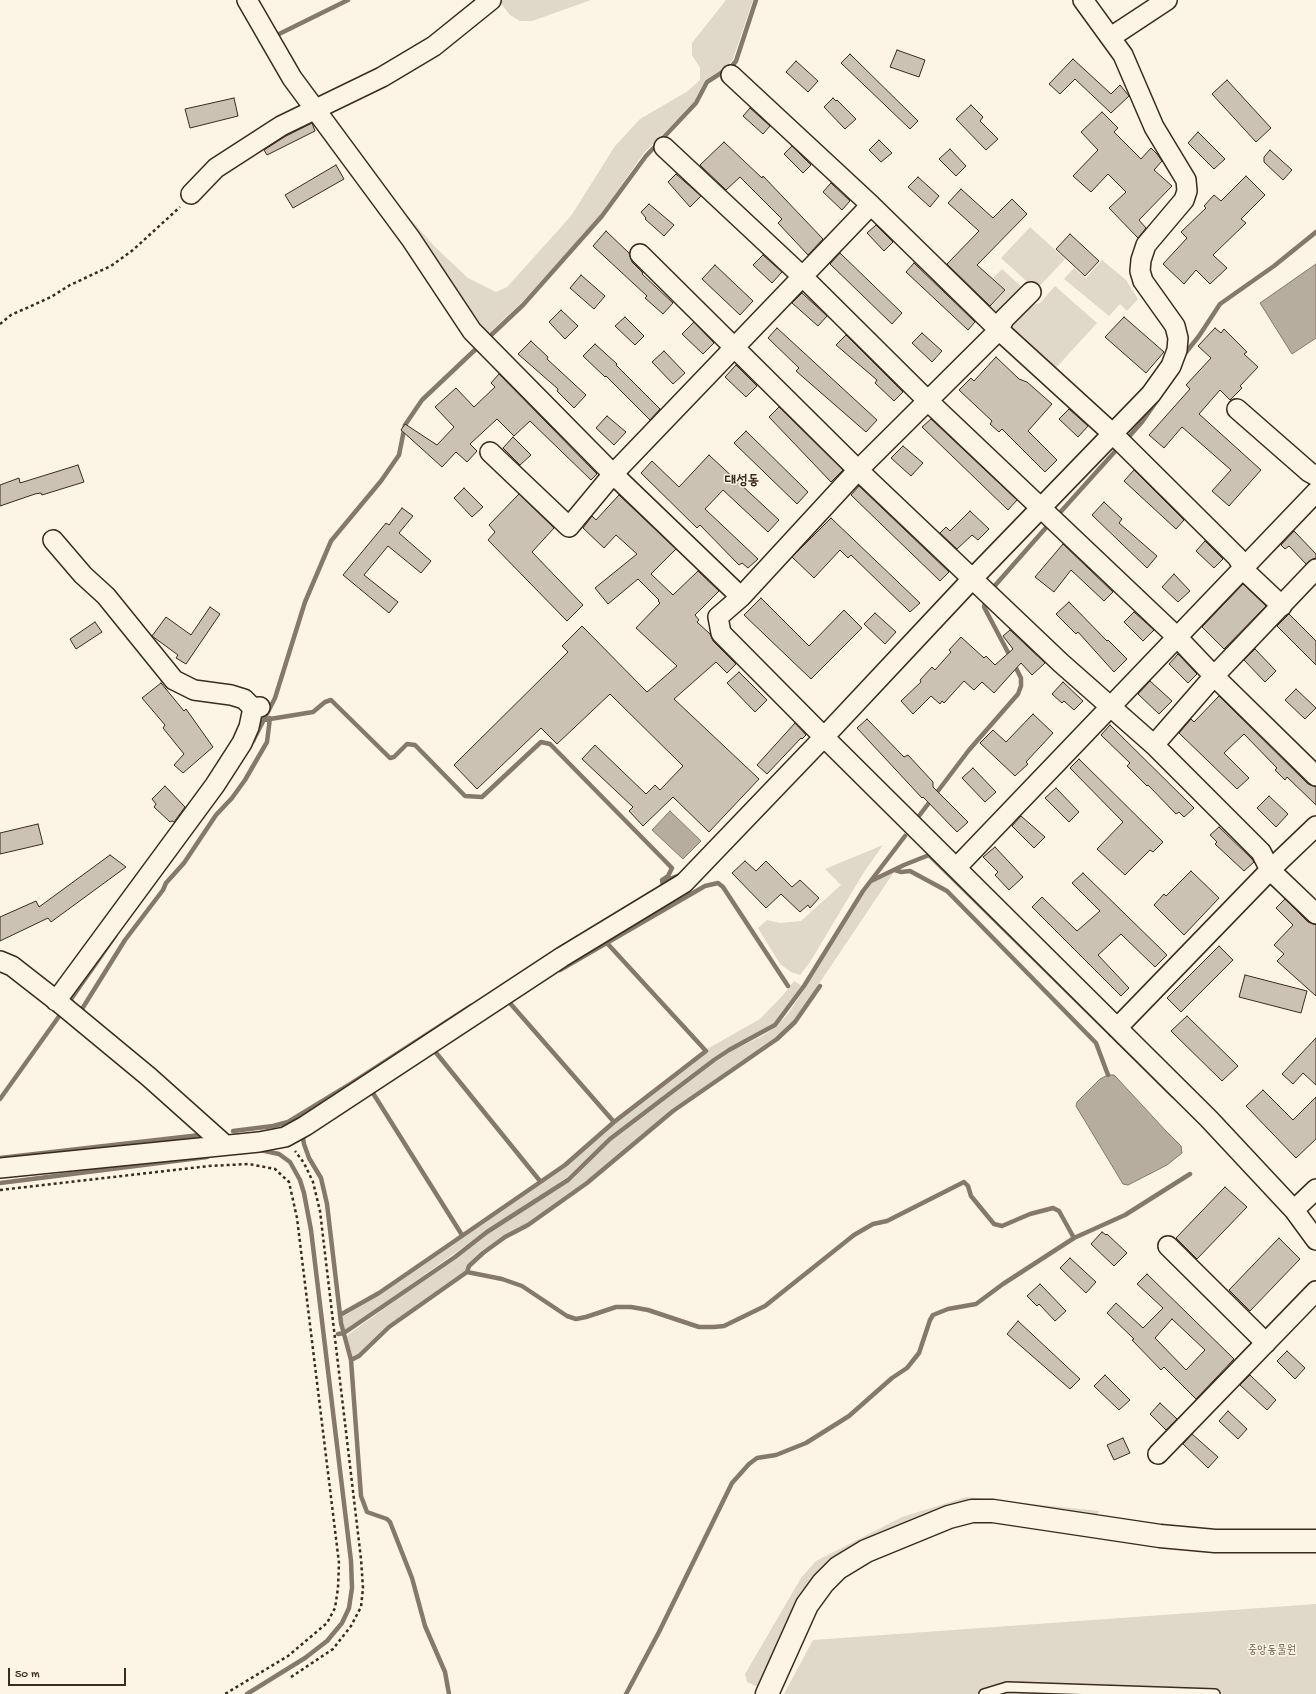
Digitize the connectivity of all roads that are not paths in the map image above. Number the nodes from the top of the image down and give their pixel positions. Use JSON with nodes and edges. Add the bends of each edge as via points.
{"nodes":[{"id":1,"x":247,"y":0,"type":"edge"},
{"id":2,"x":491,"y":0,"type":"edge"},
{"id":3,"x":1083,"y":0,"type":"edge"},
{"id":4,"x":1167,"y":0,"type":"edge"},
{"id":5,"x":1112,"y":37,"type":"junction"},
{"id":6,"x":731,"y":75,"type":"dead end"},
{"id":7,"x":314,"y":110,"type":"junction"},
{"id":8,"x":664,"y":147,"type":"dead end"},
{"id":9,"x":191,"y":194,"type":"road end"},
{"id":10,"x":871,"y":204,"type":"junction"},
{"id":11,"x":640,"y":254,"type":"dead end"},
{"id":12,"x":803,"y":277,"type":"junction"},
{"id":13,"x":1031,"y":292,"type":"dead end"},
{"id":14,"x":999,"y":330,"type":"junction"},
{"id":15,"x":734,"y":348,"type":"junction"},
{"id":16,"x":927,"y":400,"type":"junction"},
{"id":17,"x":1237,"y":409,"type":"dead end"},
{"id":18,"x":1119,"y":440,"type":"junction"},
{"id":19,"x":490,"y":452,"type":"dead end"},
{"id":20,"x":858,"y":470,"type":"junction"},
{"id":21,"x":613,"y":474,"type":"junction"},
{"id":22,"x":1316,"y":476,"type":"edge"},
{"id":23,"x":1316,"y":492,"type":"edge"},
{"id":24,"x":1049,"y":516,"type":"junction"},
{"id":25,"x":53,"y":540,"type":"dead end"},
{"id":26,"x":1244,"y":567,"type":"junction"},
{"id":27,"x":1316,"y":569,"type":"edge"},
{"id":28,"x":982,"y":587,"type":"junction"},
{"id":29,"x":741,"y":596,"type":"junction"},
{"id":30,"x":1282,"y":606,"type":"junction"},
{"id":31,"x":1177,"y":637,"type":"junction"},
{"id":32,"x":1214,"y":676,"type":"junction"},
{"id":33,"x":1110,"y":707,"type":"junction"},
{"id":34,"x":824,"y":737,"type":"junction"},
{"id":35,"x":1154,"y":745,"type":"junction"},
{"id":36,"x":1316,"y":776,"type":"edge"},
{"id":37,"x":1316,"y":826,"type":"edge"},
{"id":38,"x":956,"y":868,"type":"junction"},
{"id":39,"x":1270,"y":870,"type":"junction"},
{"id":40,"x":1316,"y":914,"type":"edge"},
{"id":41,"x":0,"y":961,"type":"edge"},
{"id":42,"x":56,"y":1001,"type":"junction"},
{"id":43,"x":1117,"y":1028,"type":"junction"},
{"id":44,"x":224,"y":1144,"type":"junction"},
{"id":45,"x":0,"y":1168,"type":"edge"},
{"id":46,"x":1316,"y":1189,"type":"edge"},
{"id":47,"x":1294,"y":1210,"type":"junction"},
{"id":48,"x":1316,"y":1240,"type":"edge"},
{"id":49,"x":1168,"y":1246,"type":"dead end"},
{"id":50,"x":1316,"y":1292,"type":"edge"},
{"id":51,"x":1266,"y":1343,"type":"junction"},
{"id":52,"x":1158,"y":1454,"type":"dead end"},
{"id":53,"x":1316,"y":1541,"type":"edge"},
{"id":54,"x":1058,"y":1691,"type":"edge"},
{"id":55,"x":767,"y":1694,"type":"edge"},
{"id":56,"x":984,"y":1694,"type":"edge"},
{"id":57,"x":1215,"y":1694,"type":"edge"}],
"edges":[{"from":1,"to":7,"type":"street","via":[[292,78]]},
{"from":2,"to":7,"type":"street","via":[[434,46],[382,77]]},
{"from":3,"to":5,"type":"street"},
{"from":4,"to":5,"type":"street"},
{"from":5,"to":18,"type":"street","via":[[1124,55],[1154,127],[1186,180],[1187,191],[1184,200],[1146,245],[1140,271],[1143,281],[1175,326],[1177,350],[1171,366]]},
{"from":6,"to":10,"type":"street"},
{"from":7,"to":9,"type":"street","via":[[281,126],[216,168]]},
{"from":7,"to":21,"type":"street","via":[[410,239],[472,331]]},
{"from":8,"to":12,"type":"street"},
{"from":10,"to":12,"type":"street"},
{"from":10,"to":14,"type":"street"},
{"from":11,"to":15,"type":"street"},
{"from":12,"to":15,"type":"street"},
{"from":12,"to":16,"type":"street"},
{"from":13,"to":14,"type":"street","via":[[1004,319]]},
{"from":14,"to":16,"type":"street"},
{"from":14,"to":18,"type":"street"},
{"from":15,"to":20,"type":"street"},
{"from":15,"to":21,"type":"street"},
{"from":16,"to":20,"type":"street"},
{"from":16,"to":24,"type":"street"},
{"from":17,"to":22,"type":"street"},
{"from":18,"to":24,"type":"street"},
{"from":18,"to":26,"type":"street","via":[[1237,557]]},
{"from":19,"to":21,"type":"street","via":[[569,527]]},
{"from":20,"to":28,"type":"street"},
{"from":20,"to":29,"type":"street"},
{"from":21,"to":29,"type":"street"},
{"from":23,"to":26,"type":"street"},
{"from":24,"to":28,"type":"street"},
{"from":24,"to":31,"type":"street"},
{"from":25,"to":42,"type":"street","via":[[83,575],[106,596],[174,680],[194,690],[231,695],[256,708],[242,744],[215,786]]},
{"from":26,"to":30,"type":"street"},
{"from":26,"to":31,"type":"street"},
{"from":27,"to":30,"type":"street"},
{"from":28,"to":33,"type":"street"},
{"from":28,"to":34,"type":"street"},
{"from":29,"to":34,"type":"street","via":[[718,617],[721,633]]},
{"from":30,"to":32,"type":"street"},
{"from":31,"to":32,"type":"street"},
{"from":31,"to":33,"type":"street"},
{"from":32,"to":35,"type":"street"},
{"from":32,"to":36,"type":"street"},
{"from":33,"to":35,"type":"street"},
{"from":33,"to":38,"type":"street"},
{"from":34,"to":38,"type":"street"},
{"from":34,"to":44,"type":"street","via":[[684,883],[562,956],[285,1137],[259,1142]]},
{"from":35,"to":39,"type":"street","via":[[1262,852]]},
{"from":37,"to":39,"type":"street"},
{"from":38,"to":43,"type":"street"},
{"from":39,"to":40,"type":"street"},
{"from":39,"to":43,"type":"street"},
{"from":41,"to":42,"type":"street","via":[[12,966]]},
{"from":42,"to":44,"type":"street","via":[[149,1077]]},
{"from":43,"to":47,"type":"street","via":[[1209,1119]]},
{"from":44,"to":45,"type":"street"},
{"from":46,"to":47,"type":"street"},
{"from":47,"to":48,"type":"street"},
{"from":49,"to":51,"type":"street"},
{"from":50,"to":51,"type":"street"},
{"from":51,"to":52,"type":"street"},
{"from":53,"to":55,"type":"street","via":[[1216,1541],[1160,1536],[993,1511],[972,1511],[949,1517],[866,1551],[838,1568],[823,1583],[807,1606]]},
{"from":54,"to":56,"type":"lane","via":[[1007,1687]]},
{"from":54,"to":57,"type":"lane"}]}
